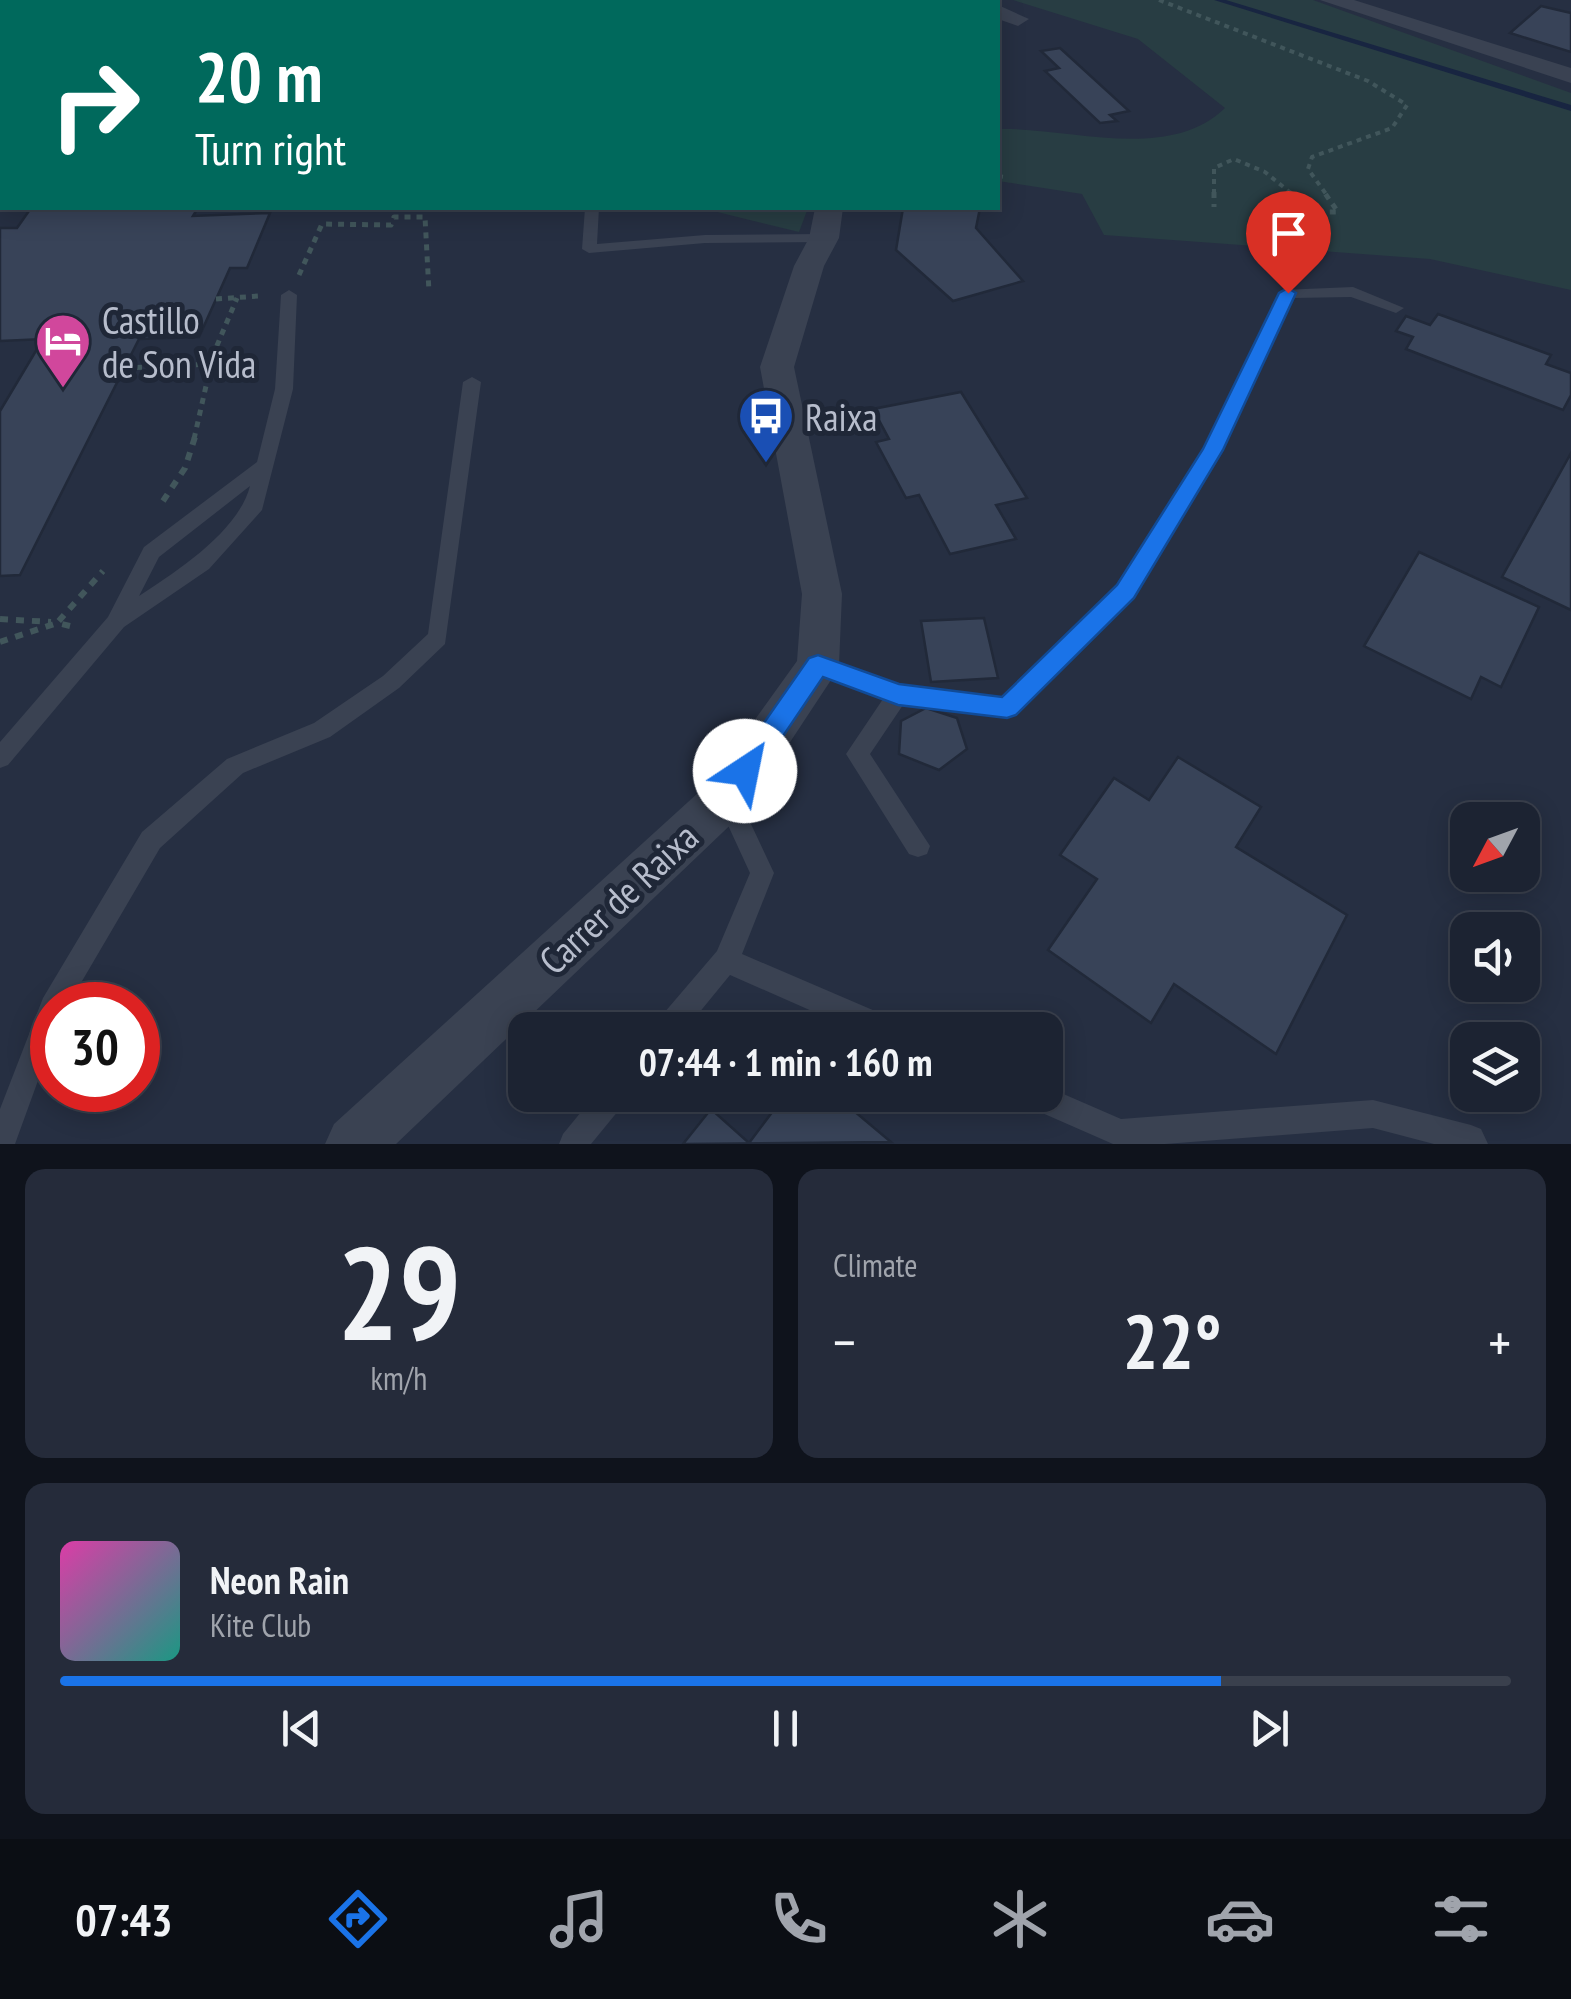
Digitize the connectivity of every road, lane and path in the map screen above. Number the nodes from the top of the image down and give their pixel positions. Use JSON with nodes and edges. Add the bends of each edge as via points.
{"nodes":[{"id":1,"x":1158,"y":0,"type":"edge"},
{"id":2,"x":1331,"y":0,"type":"edge"},
{"id":3,"x":1571,"y":76,"type":"edge"},
{"id":4,"x":1214,"y":207,"type":"dead end"},
{"id":5,"x":592,"y":210,"type":"edge"},
{"id":6,"x":826,"y":223,"type":"edge"},
{"id":7,"x":429,"y":292,"type":"dead end"},
{"id":8,"x":289,"y":295,"type":"junction"},
{"id":9,"x":237,"y":298,"type":"junction"},
{"id":10,"x":216,"y":299,"type":"dead end"},
{"id":11,"x":1396,"y":308,"type":"dead end"},
{"id":12,"x":210,"y":364,"type":"junction"},
{"id":13,"x":124,"y":368,"type":"dead end"},
{"id":14,"x":472,"y":382,"type":"dead end"},
{"id":15,"x":265,"y":465,"type":"junction"},
{"id":16,"x":177,"y":484,"type":"dead end"},
{"id":17,"x":0,"y":619,"type":"edge"},
{"id":18,"x":116,"y":622,"type":"junction"},
{"id":19,"x":0,"y":642,"type":"edge"},
{"id":20,"x":818,"y":665,"type":"junction"},
{"id":21,"x":898,"y":694,"type":"junction"},
{"id":22,"x":0,"y":758,"type":"edge"},
{"id":23,"x":727,"y":797,"type":"junction"},
{"id":24,"x":918,"y":846,"type":"dead end"},
{"id":25,"x":726,"y":960,"type":"junction"},
{"id":26,"x":67,"y":982,"type":"edge"},
{"id":27,"x":683,"y":1012,"type":"edge"},
{"id":28,"x":845,"y":1012,"type":"edge"},
{"id":29,"x":30,"y":1068,"type":"edge"},
{"id":30,"x":1063,"y":1108,"type":"edge"},
{"id":31,"x":599,"y":1112,"type":"edge"},
{"id":32,"x":2,"y":1144,"type":"edge"},
{"id":33,"x":354,"y":1144,"type":"edge"},
{"id":34,"x":572,"y":1144,"type":"edge"},
{"id":35,"x":1474,"y":1144,"type":"edge"}],
"edges":[{"from":1,"to":4,"type":"path","via":[[1348,72],[1407,105],[1392,128],[1312,157],[1308,169],[1338,212],[1313,212],[1265,172],[1234,159],[1214,168]]},
{"from":2,"to":3,"type":"street"},
{"from":5,"to":6,"type":"lane","via":[[589,249]]},
{"from":6,"to":20,"type":"street","via":[[777,367],[822,594]]},
{"from":7,"to":8,"type":"path","via":[[425,218],[394,217],[392,225],[322,224]]},
{"from":8,"to":9,"type":"path"},
{"from":8,"to":15,"type":"lane","via":[[284,389]]},
{"from":9,"to":10,"type":"path"},
{"from":9,"to":12,"type":"path"},
{"from":11,"to":21,"type":"lane","via":[[1353,292],[1288,293],[1213,450],[1126,592],[1007,708]]},
{"from":12,"to":13,"type":"path"},
{"from":12,"to":16,"type":"path","via":[[198,438]]},
{"from":14,"to":26,"type":"lane","via":[[438,638],[391,682],[322,730],[235,766],[151,840]]},
{"from":15,"to":18,"type":"lane","via":[[152,552]]},
{"from":15,"to":18,"type":"lane","via":[[256,506],[202,564]]},
{"from":17,"to":19,"type":"path","via":[[58,623]]},
{"from":18,"to":22,"type":"lane"},
{"from":20,"to":21,"type":"lane"},
{"from":20,"to":23,"type":"street","name":"Carrer de Raixa"},
{"from":21,"to":24,"type":"lane","via":[[857,754]]},
{"from":23,"to":25,"type":"lane","via":[[762,873]]},
{"from":23,"to":33,"type":"street","name":"Carrer de Raixa"},
{"from":25,"to":27,"type":"lane"},
{"from":25,"to":28,"type":"lane"},
{"from":29,"to":32,"type":"lane"},
{"from":30,"to":35,"type":"lane","via":[[1121,1134],[1373,1114]]},
{"from":31,"to":34,"type":"lane"}]}
